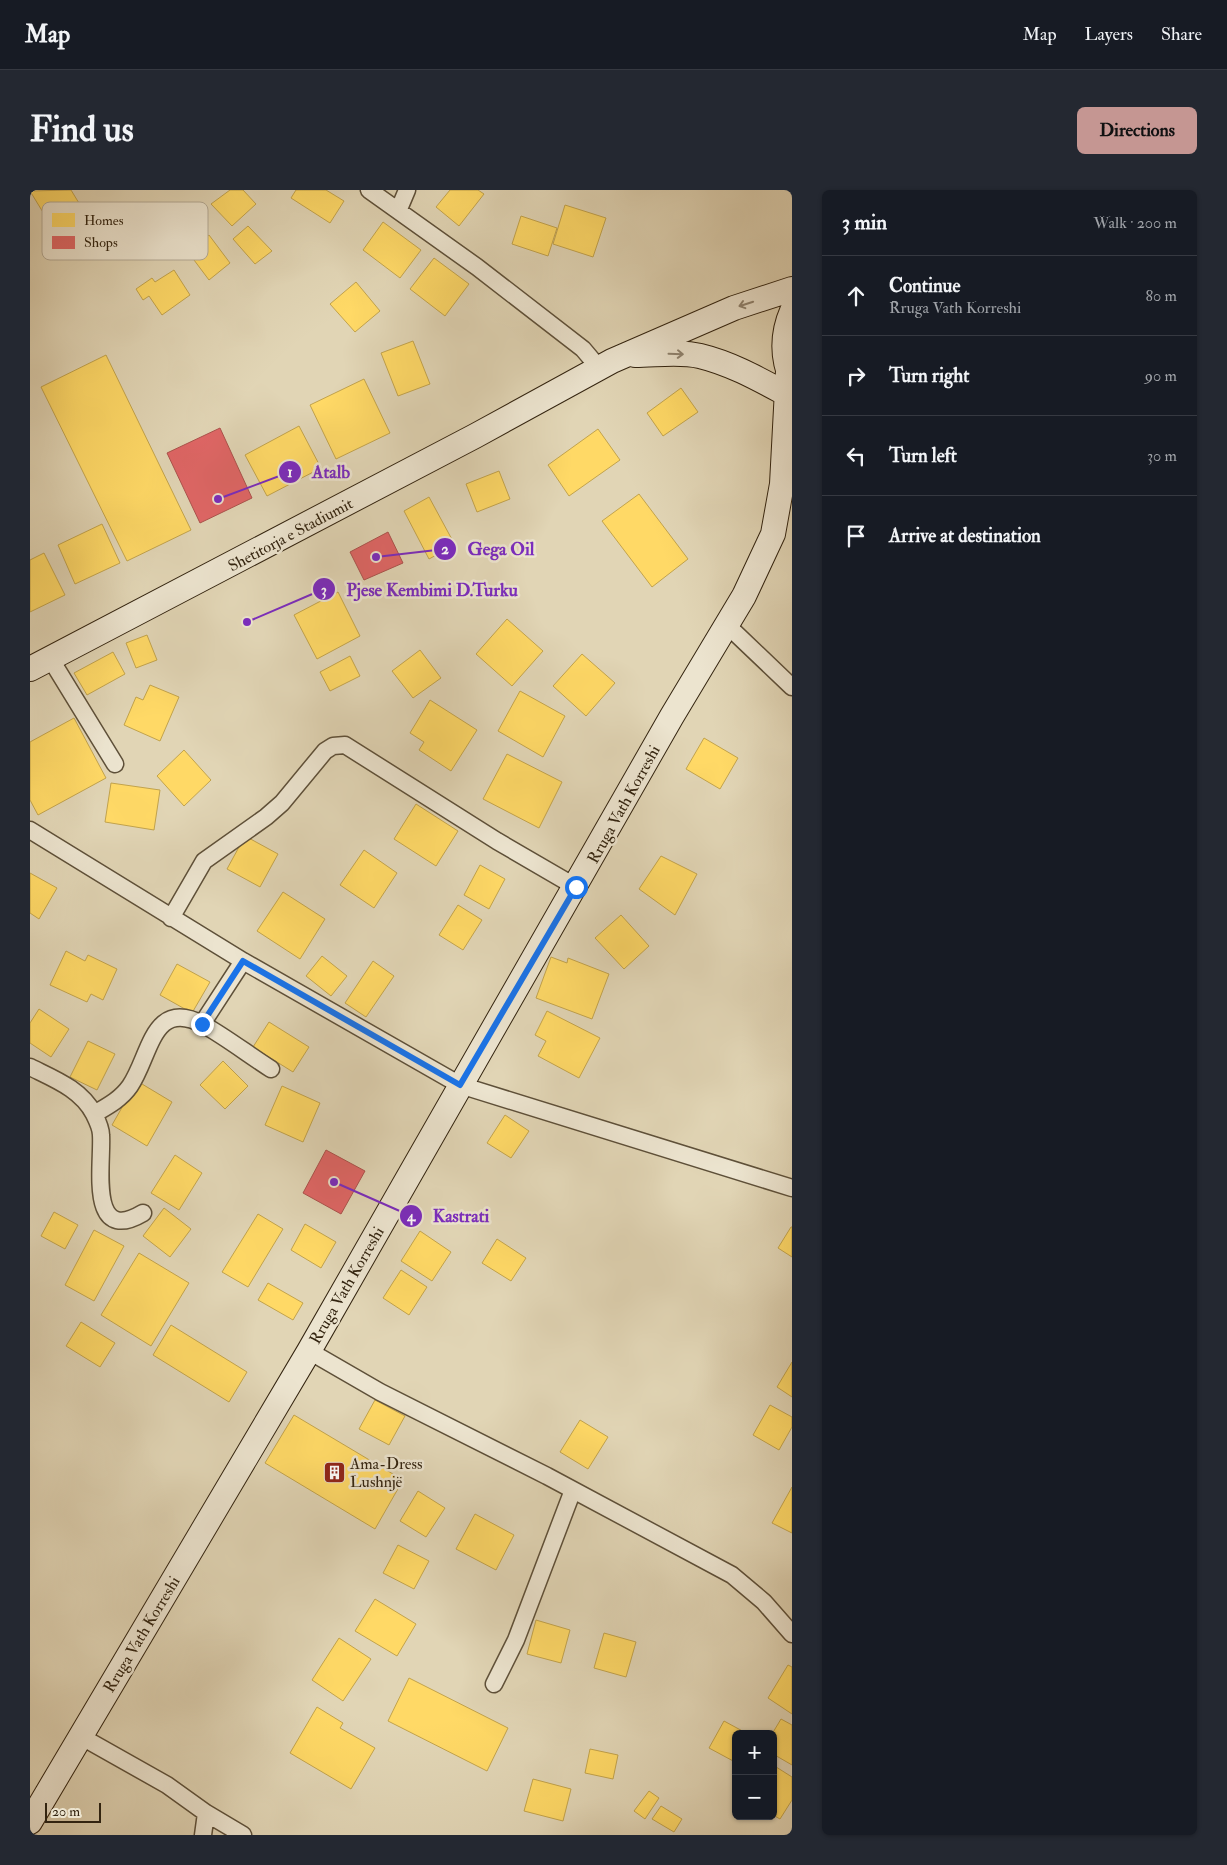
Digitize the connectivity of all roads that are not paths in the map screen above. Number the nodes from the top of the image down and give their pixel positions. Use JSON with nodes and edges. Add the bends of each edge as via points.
{"nodes":[{"id":1,"x":369,"y":190,"type":"edge"},
{"id":2,"x":407,"y":190,"type":"edge"},
{"id":3,"x":399,"y":210,"type":"junction"},
{"id":4,"x":792,"y":289,"type":"edge"},
{"id":5,"x":792,"y":311,"type":"edge"},
{"id":6,"x":628,"y":355,"type":"junction"},
{"id":7,"x":730,"y":366,"type":"junction"},
{"id":8,"x":599,"y":368,"type":"junction"},
{"id":9,"x":790,"y":386,"type":"edge"},
{"id":10,"x":784,"y":448,"type":"junction"},
{"id":11,"x":792,"y":517,"type":"edge"},
{"id":12,"x":773,"y":534,"type":"junction"},
{"id":13,"x":728,"y":626,"type":"junction"},
{"id":14,"x":40,"y":664,"type":"edge"},
{"id":15,"x":792,"y":687,"type":"edge"},
{"id":16,"x":115,"y":764,"type":"dead end"},
{"id":17,"x":30,"y":830,"type":"edge"},
{"id":18,"x":576,"y":887,"type":"junction"},
{"id":19,"x":171,"y":918,"type":"junction"},
{"id":20,"x":243,"y":961,"type":"junction"},
{"id":21,"x":202,"y":1024,"type":"junction"},
{"id":22,"x":30,"y":1067,"type":"edge"},
{"id":23,"x":271,"y":1069,"type":"dead end"},
{"id":24,"x":460,"y":1085,"type":"junction"},
{"id":25,"x":94,"y":1114,"type":"junction"},
{"id":26,"x":792,"y":1188,"type":"edge"},
{"id":27,"x":143,"y":1213,"type":"dead end"},
{"id":28,"x":308,"y":1350,"type":"junction"},
{"id":29,"x":573,"y":1490,"type":"junction"},
{"id":30,"x":790,"y":1629,"type":"edge"},
{"id":31,"x":494,"y":1684,"type":"dead end"},
{"id":32,"x":80,"y":1736,"type":"junction"},
{"id":33,"x":206,"y":1813,"type":"junction"},
{"id":34,"x":30,"y":1822,"type":"edge"},
{"id":35,"x":203,"y":1835,"type":"edge"},
{"id":36,"x":243,"y":1835,"type":"edge"}],
"edges":[{"from":1,"to":3,"type":"street"},
{"from":2,"to":3,"type":"street"},
{"from":3,"to":8,"type":"street","via":[[583,350]]},
{"from":4,"to":6,"type":"main road","name":"Shetitorja e Stadiumit","one_way":true,"via":[[734,308]]},
{"from":5,"to":9,"type":"main road","name":"Rruga Vath Korreshi","via":[[784,342]]},
{"from":6,"to":7,"type":"main road","name":"Shetitorja e Stadiumit","one_way":true,"via":[[700,356]]},
{"from":6,"to":8,"type":"main road","name":"Shetitorja e Stadiumit"},
{"from":7,"to":9,"type":"main road","name":"Shetitorja e Stadiumit"},
{"from":7,"to":10,"type":"main road","via":[[750,379],[765,396],[776,418]]},
{"from":8,"to":14,"type":"main road","name":"Shetitorja e Stadiumit"},
{"from":9,"to":10,"type":"main road","name":"Rruga Vath Korreshi"},
{"from":10,"to":12,"type":"main road","name":"Rruga Vath Korreshi","via":[[782,484]]},
{"from":11,"to":12,"type":"main road","name":"Rruga Vath Korreshi"},
{"from":12,"to":13,"type":"main road","name":"Rruga Vath Korreshi"},
{"from":13,"to":15,"type":"street"},
{"from":13,"to":18,"type":"main road","name":"Rruga Vath Korreshi","via":[[672,716]]},
{"from":14,"to":16,"type":"street"},
{"from":17,"to":19,"type":"street"},
{"from":18,"to":19,"type":"street","via":[[345,745],[325,751],[266,818],[204,861]]},
{"from":18,"to":24,"type":"main road","name":"Rruga Vath Korreshi"},
{"from":19,"to":20,"type":"street"},
{"from":20,"to":21,"type":"street"},
{"from":20,"to":24,"type":"street"},
{"from":21,"to":23,"type":"street"},
{"from":21,"to":25,"type":"street","via":[[179,1018],[167,1020],[156,1030],[143,1063],[129,1086],[115,1101]]},
{"from":22,"to":25,"type":"street","via":[[83,1097]]},
{"from":24,"to":26,"type":"street"},
{"from":24,"to":28,"type":"main road","name":"Rruga Vath Korreshi"},
{"from":25,"to":27,"type":"street","via":[[101,1133],[99,1195],[106,1211],[117,1220],[132,1220]]},
{"from":28,"to":29,"type":"street","via":[[380,1392]]},
{"from":28,"to":32,"type":"main road","name":"Rruga Vath Korreshi"},
{"from":29,"to":30,"type":"street","via":[[732,1575]]},
{"from":29,"to":31,"type":"street","via":[[516,1640]]},
{"from":32,"to":33,"type":"street","via":[[167,1784]]},
{"from":32,"to":34,"type":"main road","name":"Rruga Vath Korreshi"},
{"from":33,"to":35,"type":"street"},
{"from":33,"to":36,"type":"street"}]}
